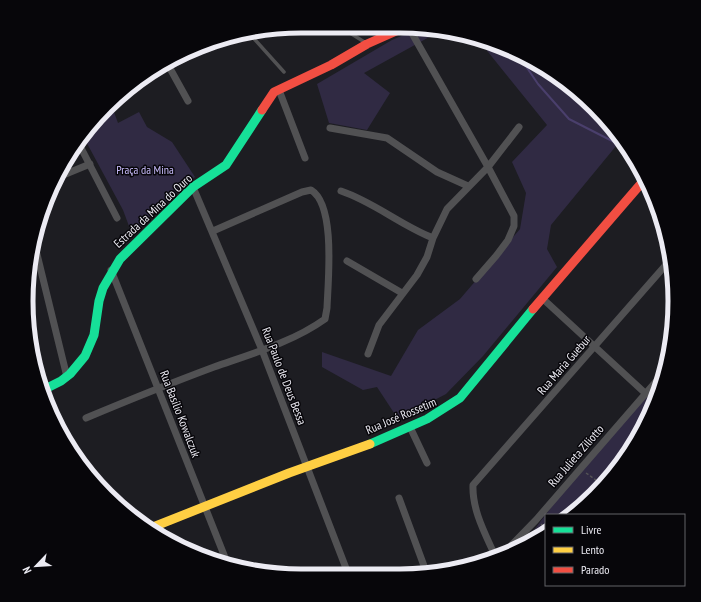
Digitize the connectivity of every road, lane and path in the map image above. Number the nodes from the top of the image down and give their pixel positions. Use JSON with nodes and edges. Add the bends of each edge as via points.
{"nodes":[{"id":1,"x":350,"y":33,"type":"edge"},
{"id":2,"x":392,"y":33,"type":"edge"},
{"id":3,"x":412,"y":34,"type":"edge"},
{"id":4,"x":253,"y":37,"type":"edge"},
{"id":5,"x":367,"y":44,"type":"junction"},
{"id":6,"x":170,"y":68,"type":"edge"},
{"id":7,"x":284,"y":72,"type":"dead end"},
{"id":8,"x":278,"y":90,"type":"junction"},
{"id":9,"x":188,"y":101,"type":"dead end"},
{"id":10,"x":519,"y":127,"type":"dead end"},
{"id":11,"x":330,"y":128,"type":"dead end"},
{"id":12,"x":81,"y":148,"type":"edge"},
{"id":13,"x":305,"y":158,"type":"dead end"},
{"id":14,"x":90,"y":164,"type":"junction"},
{"id":15,"x":488,"y":167,"type":"junction"},
{"id":16,"x":65,"y":174,"type":"edge"},
{"id":17,"x":641,"y":184,"type":"edge"},
{"id":18,"x":468,"y":186,"type":"junction"},
{"id":19,"x":193,"y":187,"type":"junction"},
{"id":20,"x":341,"y":191,"type":"dead end"},
{"id":21,"x":117,"y":218,"type":"dead end"},
{"id":22,"x":213,"y":231,"type":"junction"},
{"id":23,"x":433,"y":238,"type":"junction"},
{"id":24,"x":37,"y":254,"type":"edge"},
{"id":25,"x":347,"y":261,"type":"dead end"},
{"id":26,"x":666,"y":265,"type":"edge"},
{"id":27,"x":111,"y":270,"type":"junction"},
{"id":28,"x":476,"y":279,"type":"dead end"},
{"id":29,"x":402,"y":293,"type":"junction"},
{"id":30,"x":542,"y":298,"type":"junction"},
{"id":31,"x":595,"y":347,"type":"junction"},
{"id":32,"x":262,"y":350,"type":"junction"},
{"id":33,"x":368,"y":354,"type":"dead end"},
{"id":34,"x":67,"y":377,"type":"junction"},
{"id":35,"x":656,"y":381,"type":"edge"},
{"id":36,"x":158,"y":388,"type":"junction"},
{"id":37,"x":48,"y":389,"type":"edge"},
{"id":38,"x":645,"y":393,"type":"junction"},
{"id":39,"x":86,"y":418,"type":"dead end"},
{"id":40,"x":410,"y":428,"type":"junction"},
{"id":41,"x":428,"y":463,"type":"dead end"},
{"id":42,"x":307,"y":466,"type":"junction"},
{"id":43,"x":586,"y":473,"type":"dead end"},
{"id":44,"x":598,"y":481,"type":"edge"},
{"id":45,"x":399,"y":498,"type":"dead end"},
{"id":46,"x":204,"y":506,"type":"junction"},
{"id":47,"x":155,"y":526,"type":"edge"},
{"id":48,"x":512,"y":544,"type":"edge"},
{"id":49,"x":494,"y":552,"type":"edge"},
{"id":50,"x":225,"y":558,"type":"edge"},
{"id":51,"x":425,"y":568,"type":"edge"},
{"id":52,"x":346,"y":569,"type":"edge"}],
"edges":[{"from":1,"to":5,"type":"lane"},
{"from":2,"to":5,"type":"street","name":"Estrada da Mina do Ouro"},
{"from":3,"to":15,"type":"street"},
{"from":4,"to":7,"type":"lane"},
{"from":5,"to":8,"type":"street","name":"Estrada da Mina do Ouro","via":[[325,68]]},
{"from":6,"to":9,"type":"street"},
{"from":8,"to":13,"type":"street"},
{"from":8,"to":19,"type":"street","name":"Estrada da Mina do Ouro","via":[[258,114],[226,165]]},
{"from":10,"to":15,"type":"street"},
{"from":11,"to":18,"type":"street","via":[[387,138],[437,172]]},
{"from":12,"to":14,"type":"street"},
{"from":14,"to":16,"type":"street"},
{"from":14,"to":21,"type":"street"},
{"from":15,"to":18,"type":"street"},
{"from":15,"to":28,"type":"street","via":[[514,216],[514,226],[496,256]]},
{"from":17,"to":30,"type":"street","name":"Rua José Rossetim"},
{"from":18,"to":23,"type":"street","via":[[447,209]]},
{"from":19,"to":22,"type":"street","name":"Rua Paulo de Deus Bessa"},
{"from":19,"to":27,"type":"street","name":"Estrada da Mina do Ouro","via":[[120,258]]},
{"from":20,"to":23,"type":"street","via":[[358,197],[413,230]]},
{"from":22,"to":32,"type":"street","name":"Rua Paulo de Deus Bessa"},
{"from":22,"to":32,"type":"street","via":[[311,190],[324,211],[329,228],[325,319]]},
{"from":23,"to":29,"type":"street","via":[[427,257],[417,275]]},
{"from":24,"to":34,"type":"street"},
{"from":25,"to":29,"type":"street"},
{"from":26,"to":31,"type":"street","name":"Rua Maria Guebur"},
{"from":27,"to":34,"type":"street","name":"Estrada da Mina do Ouro","via":[[100,294],[98,323],[92,343],[80,363]]},
{"from":27,"to":36,"type":"street","name":"Rua Basílio Kowalczuk"},
{"from":29,"to":33,"type":"street","via":[[379,325]]},
{"from":30,"to":31,"type":"street"},
{"from":30,"to":40,"type":"street","name":"Rua José Rossetim","via":[[460,398],[437,415]]},
{"from":31,"to":38,"type":"street"},
{"from":31,"to":49,"type":"street","name":"Rua Maria Guebur","via":[[473,485],[473,498],[478,516]]},
{"from":32,"to":36,"type":"street"},
{"from":32,"to":42,"type":"street","name":"Rua Paulo de Deus Bessa"},
{"from":34,"to":37,"type":"street","name":"Estrada da Mina do Ouro","via":[[58,385]]},
{"from":35,"to":38,"type":"street","name":"Rua Julieta Ziliotto"},
{"from":36,"to":39,"type":"street"},
{"from":36,"to":46,"type":"street","name":"Rua Basílio Kowalczuk"},
{"from":38,"to":48,"type":"street","name":"Rua Julieta Ziliotto"},
{"from":40,"to":41,"type":"street"},
{"from":40,"to":42,"type":"street","name":"Rua José Rossetim"},
{"from":42,"to":46,"type":"street","name":"Rua José Rossetim"},
{"from":42,"to":52,"type":"street","name":"Rua Paulo de Deus Bessa"},
{"from":43,"to":44,"type":"path"},
{"from":45,"to":51,"type":"street"},
{"from":46,"to":47,"type":"street","name":"Rua José Rossetim"},
{"from":46,"to":50,"type":"street","name":"Rua Basílio Kowalczuk"}]}
